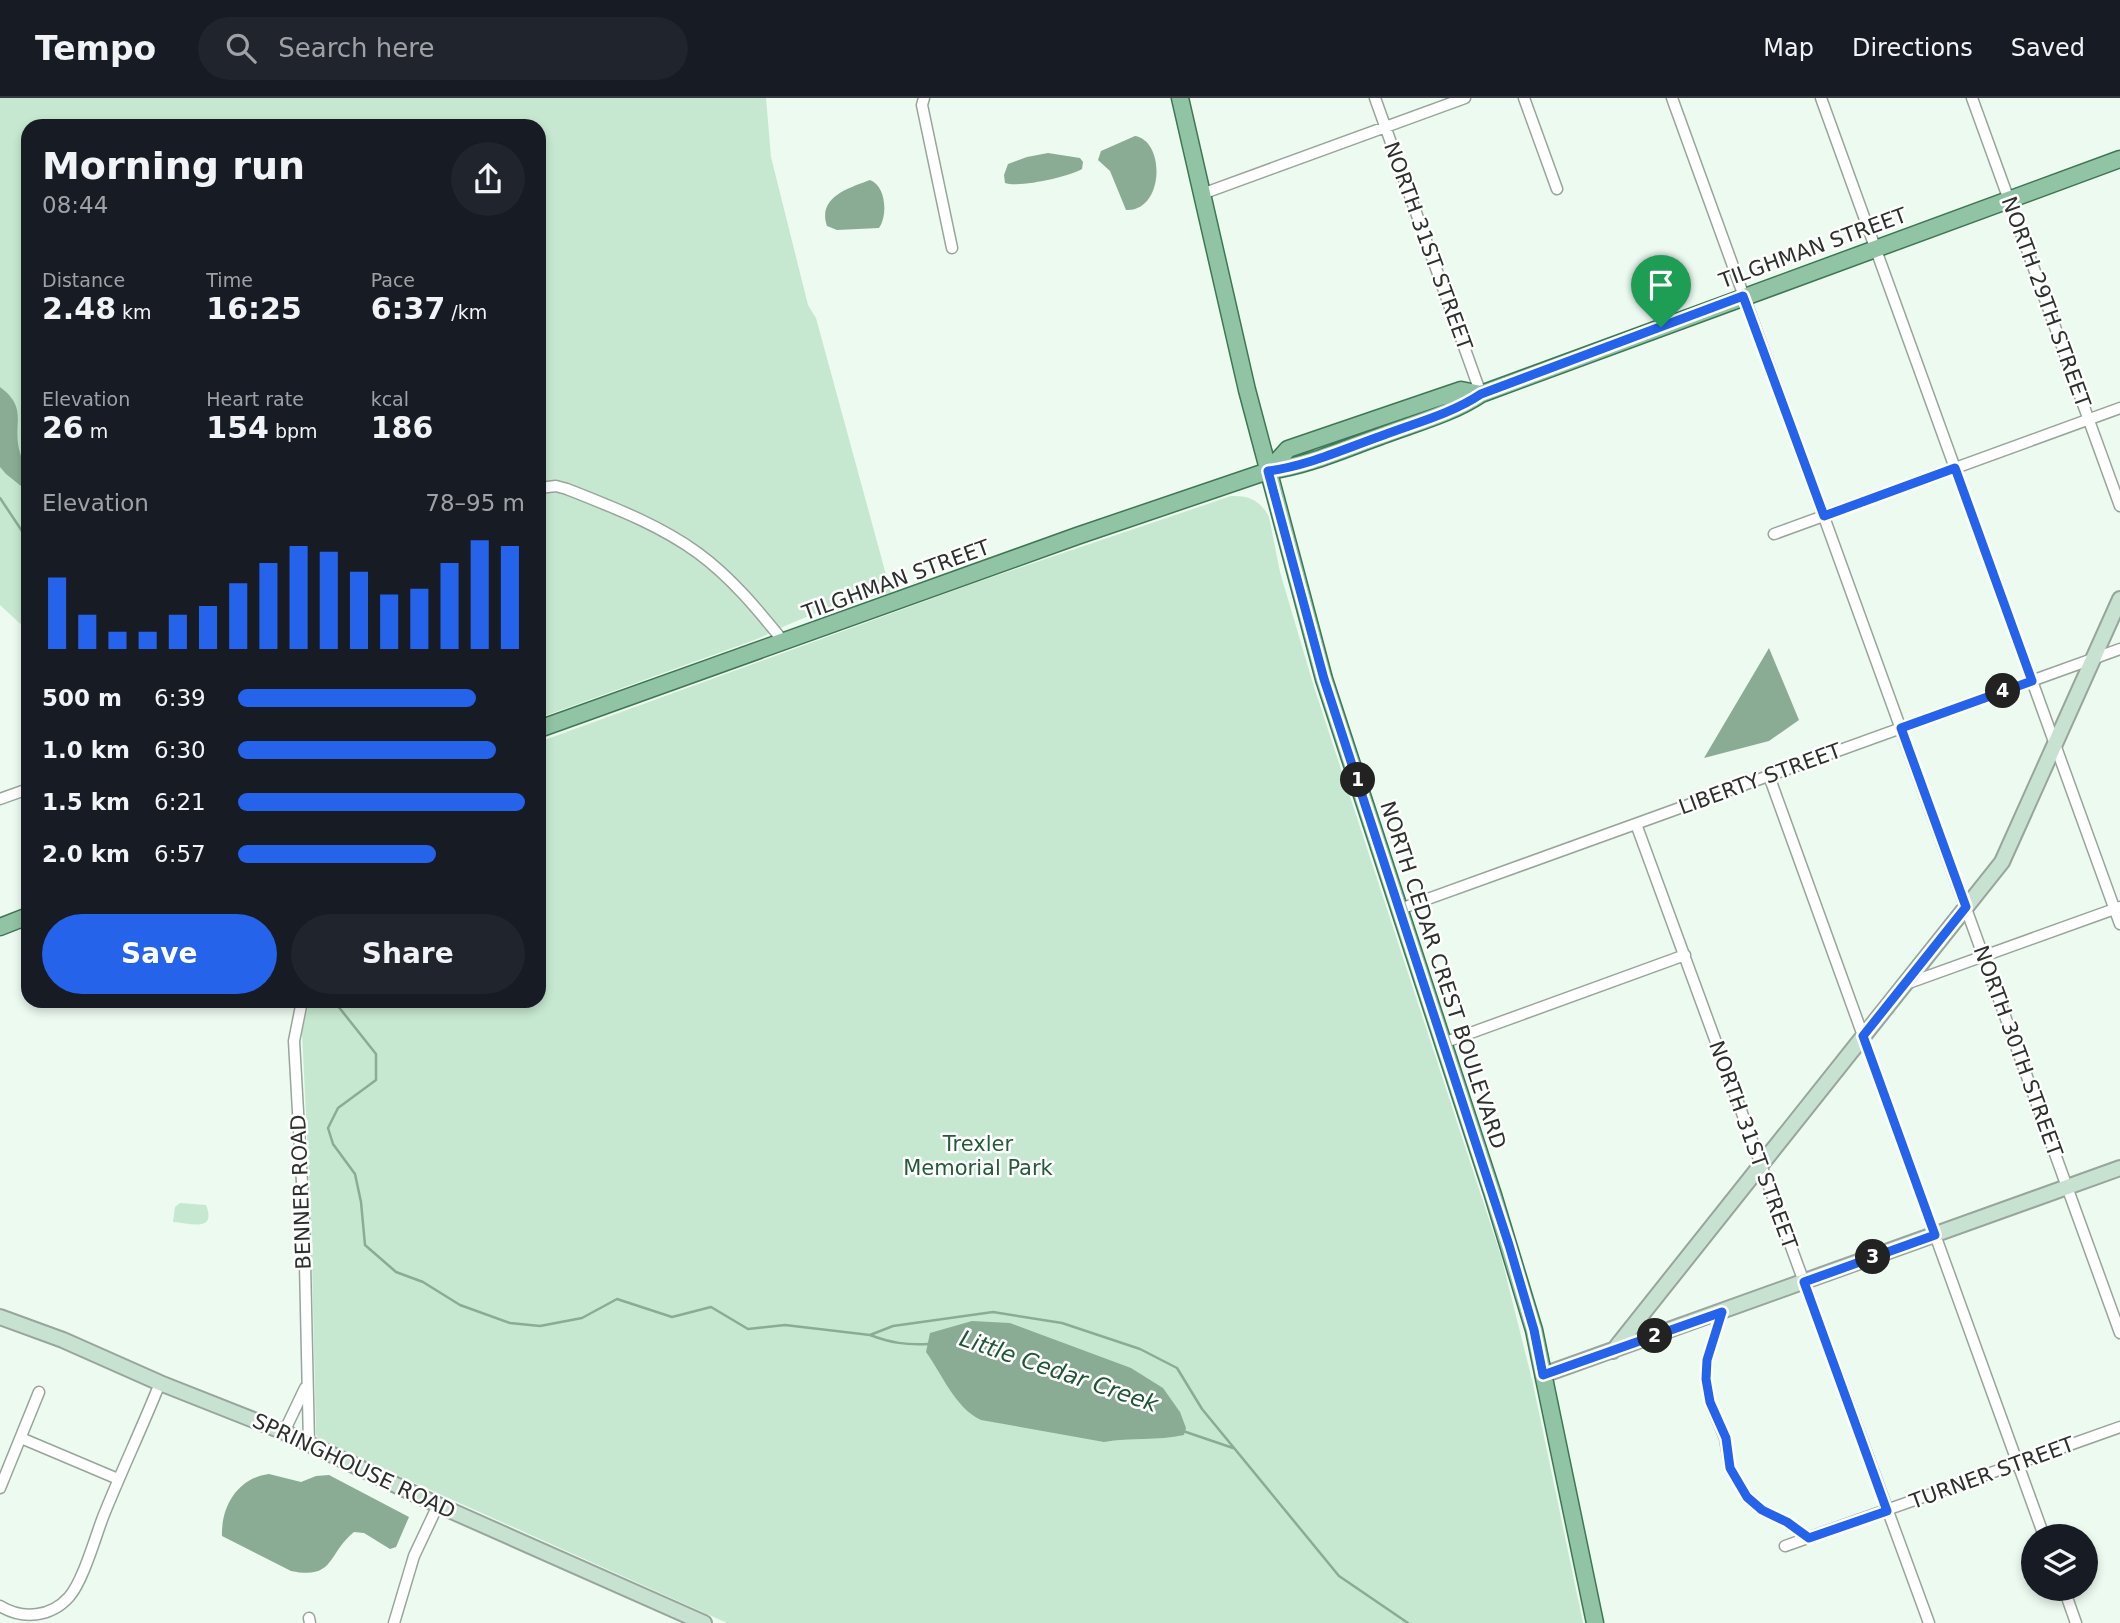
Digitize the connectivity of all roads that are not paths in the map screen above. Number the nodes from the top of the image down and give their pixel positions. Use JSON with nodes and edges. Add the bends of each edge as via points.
{"nodes":[{"id":1,"x":924,"y":98,"type":"edge"},
{"id":2,"x":1180,"y":98,"type":"edge"},
{"id":3,"x":1375,"y":98,"type":"edge"},
{"id":4,"x":1465,"y":98,"type":"edge"},
{"id":5,"x":1524,"y":98,"type":"edge"},
{"id":6,"x":1672,"y":98,"type":"edge"},
{"id":7,"x":1821,"y":98,"type":"edge"},
{"id":8,"x":1972,"y":98,"type":"edge"},
{"id":9,"x":1385,"y":126,"type":"junction"},
{"id":10,"x":2120,"y":159,"type":"edge"},
{"id":11,"x":1557,"y":190,"type":"dead end"},
{"id":12,"x":1202,"y":194,"type":"junction"},
{"id":13,"x":2008,"y":199,"type":"junction"},
{"id":14,"x":952,"y":248,"type":"dead end"},
{"id":15,"x":1875,"y":248,"type":"junction"},
{"id":16,"x":1743,"y":296,"type":"junction"},
{"id":17,"x":1481,"y":394,"type":"junction"},
{"id":18,"x":2120,"y":408,"type":"edge"},
{"id":19,"x":2089,"y":420,"type":"junction"},
{"id":20,"x":1955,"y":468,"type":"junction"},
{"id":21,"x":1268,"y":471,"type":"junction"},
{"id":22,"x":546,"y":487,"type":"edge"},
{"id":23,"x":2120,"y":506,"type":"edge"},
{"id":24,"x":1824,"y":516,"type":"junction"},
{"id":25,"x":1774,"y":534,"type":"dead end"},
{"id":26,"x":2120,"y":599,"type":"edge"},
{"id":27,"x":785,"y":642,"type":"junction"},
{"id":28,"x":2120,"y":649,"type":"edge"},
{"id":29,"x":2094,"y":658,"type":"junction"},
{"id":30,"x":2032,"y":681,"type":"junction"},
{"id":31,"x":546,"y":727,"type":"edge"},
{"id":32,"x":1901,"y":728,"type":"junction"},
{"id":33,"x":2055,"y":744,"type":"junction"},
{"id":34,"x":1769,"y":775,"type":"junction"},
{"id":35,"x":21,"y":792,"type":"edge"},
{"id":36,"x":0,"y":799,"type":"edge"},
{"id":37,"x":1636,"y":824,"type":"junction"},
{"id":38,"x":1966,"y":907,"type":"junction"},
{"id":39,"x":2117,"y":908,"type":"edge"},
{"id":40,"x":1400,"y":909,"type":"junction"},
{"id":41,"x":21,"y":919,"type":"edge"},
{"id":42,"x":2120,"y":924,"type":"edge"},
{"id":43,"x":0,"y":927,"type":"edge"},
{"id":44,"x":1685,"y":955,"type":"junction"},
{"id":45,"x":1983,"y":957,"type":"junction"},
{"id":46,"x":1904,"y":985,"type":"junction"},
{"id":47,"x":301,"y":1008,"type":"edge"},
{"id":48,"x":1863,"y":1036,"type":"junction"},
{"id":49,"x":1443,"y":1043,"type":"junction"},
{"id":50,"x":1761,"y":1165,"type":"junction"},
{"id":51,"x":2120,"y":1168,"type":"edge"},
{"id":52,"x":2067,"y":1187,"type":"junction"},
{"id":53,"x":1935,"y":1235,"type":"junction"},
{"id":54,"x":1804,"y":1282,"type":"junction"},
{"id":55,"x":1722,"y":1312,"type":"junction"},
{"id":56,"x":0,"y":1317,"type":"edge"},
{"id":57,"x":1637,"y":1321,"type":"junction"},
{"id":58,"x":1671,"y":1330,"type":"junction"},
{"id":59,"x":2120,"y":1333,"type":"edge"},
{"id":60,"x":1613,"y":1351,"type":"junction"},
{"id":61,"x":1543,"y":1375,"type":"junction"},
{"id":62,"x":160,"y":1383,"type":"junction"},
{"id":63,"x":306,"y":1385,"type":"junction"},
{"id":64,"x":38,"y":1392,"type":"dead end"},
{"id":65,"x":2120,"y":1427,"type":"edge"},
{"id":66,"x":284,"y":1432,"type":"junction"},
{"id":67,"x":21,"y":1438,"type":"junction"},
{"id":68,"x":309,"y":1444,"type":"junction"},
{"id":69,"x":2018,"y":1465,"type":"junction"},
{"id":70,"x":118,"y":1479,"type":"junction"},
{"id":71,"x":0,"y":1488,"type":"edge"},
{"id":72,"x":438,"y":1505,"type":"junction"},
{"id":73,"x":1887,"y":1511,"type":"junction"},
{"id":74,"x":2040,"y":1524,"type":"edge"},
{"id":75,"x":1809,"y":1538,"type":"junction"},
{"id":76,"x":1785,"y":1546,"type":"dead end"},
{"id":77,"x":2068,"y":1601,"type":"edge"},
{"id":78,"x":0,"y":1606,"type":"edge"},
{"id":79,"x":394,"y":1623,"type":"edge"},
{"id":80,"x":704,"y":1623,"type":"edge"},
{"id":81,"x":1595,"y":1623,"type":"edge"},
{"id":82,"x":1929,"y":1623,"type":"edge"},
{"id":83,"x":2076,"y":1623,"type":"edge"}],
"edges":[{"from":1,"to":14,"type":"street"},
{"from":2,"to":12,"type":"main road","name":"NORTH CEDAR CREST BOULEVARD"},
{"from":3,"to":9,"type":"street","name":"NORTH 31ST STREET"},
{"from":4,"to":9,"type":"street"},
{"from":5,"to":11,"type":"street"},
{"from":6,"to":16,"type":"street","name":"NORTH 30TH STREET"},
{"from":7,"to":15,"type":"street"},
{"from":8,"to":13,"type":"street","name":"NORTH 29TH STREET"},
{"from":9,"to":12,"type":"street"},
{"from":9,"to":17,"type":"street","name":"NORTH 31ST STREET"},
{"from":10,"to":13,"type":"main road","name":"TILGHMAN STREET"},
{"from":12,"to":21,"type":"main road","name":"NORTH CEDAR CREST BOULEVARD"},
{"from":13,"to":15,"type":"main road","name":"TILGHMAN STREET"},
{"from":13,"to":19,"type":"street","name":"NORTH 29TH STREET"},
{"from":15,"to":16,"type":"main road","name":"TILGHMAN STREET"},
{"from":15,"to":20,"type":"street"},
{"from":16,"to":17,"type":"main road","name":"TILGHMAN STREET"},
{"from":16,"to":24,"type":"street","name":"NORTH 30TH STREET"},
{"from":17,"to":21,"type":"main road","name":"TILGHMAN STREET","via":[[1464,405],[1380,436],[1291,468]]},
{"from":18,"to":19,"type":"street"},
{"from":19,"to":20,"type":"street"},
{"from":19,"to":23,"type":"street","name":"NORTH 29TH STREET"},
{"from":20,"to":24,"type":"street"},
{"from":20,"to":30,"type":"street"},
{"from":21,"to":27,"type":"main road","name":"TILGHMAN STREET"},
{"from":21,"to":40,"type":"main road","name":"NORTH CEDAR CREST BOULEVARD","via":[[1324,679]]},
{"from":22,"to":27,"type":"street","via":[[567,489],[660,529],[698,553]]},
{"from":24,"to":25,"type":"street"},
{"from":24,"to":32,"type":"street","name":"NORTH 30TH STREET"},
{"from":26,"to":29,"type":"street"},
{"from":27,"to":31,"type":"main road","name":"TILGHMAN STREET"},
{"from":28,"to":29,"type":"street","name":"LIBERTY STREET"},
{"from":29,"to":30,"type":"street","name":"LIBERTY STREET"},
{"from":29,"to":33,"type":"street"},
{"from":30,"to":32,"type":"street","name":"LIBERTY STREET"},
{"from":30,"to":33,"type":"street"},
{"from":32,"to":34,"type":"street","name":"LIBERTY STREET"},
{"from":32,"to":38,"type":"street","name":"NORTH 30TH STREET"},
{"from":33,"to":38,"type":"street","via":[[2002,862]]},
{"from":33,"to":39,"type":"street"},
{"from":34,"to":37,"type":"street","name":"LIBERTY STREET"},
{"from":34,"to":48,"type":"street"},
{"from":35,"to":36,"type":"street"},
{"from":37,"to":40,"type":"street","name":"LIBERTY STREET"},
{"from":37,"to":44,"type":"street","name":"NORTH 31ST STREET"},
{"from":38,"to":45,"type":"street","name":"NORTH 30TH STREET"},
{"from":38,"to":46,"type":"street"},
{"from":39,"to":42,"type":"street"},
{"from":39,"to":45,"type":"street"},
{"from":40,"to":49,"type":"main road","name":"NORTH CEDAR CREST BOULEVARD"},
{"from":41,"to":43,"type":"main road"},
{"from":44,"to":49,"type":"street"},
{"from":44,"to":50,"type":"street","name":"NORTH 31ST STREET"},
{"from":45,"to":46,"type":"street"},
{"from":45,"to":52,"type":"street","name":"NORTH 30TH STREET"},
{"from":46,"to":48,"type":"street"},
{"from":47,"to":63,"type":"street","name":"BENNER ROAD","via":[[294,1041],[304,1218]]},
{"from":48,"to":50,"type":"street"},
{"from":48,"to":53,"type":"street"},
{"from":49,"to":61,"type":"main road","name":"NORTH CEDAR CREST BOULEVARD","via":[[1509,1245]]},
{"from":50,"to":54,"type":"street","name":"NORTH 31ST STREET"},
{"from":50,"to":57,"type":"street"},
{"from":51,"to":52,"type":"street"},
{"from":52,"to":53,"type":"street"},
{"from":52,"to":59,"type":"street","name":"NORTH 30TH STREET"},
{"from":53,"to":54,"type":"street"},
{"from":53,"to":69,"type":"street"},
{"from":54,"to":55,"type":"street"},
{"from":54,"to":73,"type":"street","name":"NORTH 31ST STREET"},
{"from":55,"to":58,"type":"street"},
{"from":55,"to":75,"type":"street","via":[[1706,1379],[1710,1402],[1726,1438],[1730,1468],[1747,1497]]},
{"from":56,"to":62,"type":"street","name":"SPRINGHOUSE ROAD"},
{"from":57,"to":58,"type":"street","via":[[1650,1329]]},
{"from":57,"to":60,"type":"street"},
{"from":58,"to":60,"type":"street"},
{"from":60,"to":61,"type":"street"},
{"from":61,"to":81,"type":"main road","name":"NORTH CEDAR CREST BOULEVARD"},
{"from":62,"to":66,"type":"street","name":"SPRINGHOUSE ROAD"},
{"from":62,"to":70,"type":"street"},
{"from":63,"to":66,"type":"street","name":"BENNER ROAD"},
{"from":63,"to":68,"type":"street","name":"BENNER ROAD"},
{"from":64,"to":67,"type":"street"},
{"from":65,"to":69,"type":"street","name":"TURNER STREET"},
{"from":66,"to":68,"type":"street","name":"SPRINGHOUSE ROAD"},
{"from":67,"to":70,"type":"street"},
{"from":67,"to":71,"type":"street"},
{"from":68,"to":72,"type":"street","name":"SPRINGHOUSE ROAD"},
{"from":69,"to":73,"type":"street","name":"TURNER STREET"},
{"from":69,"to":74,"type":"street"},
{"from":70,"to":78,"type":"street","via":[[68,1598],[37,1614],[15,1613]]},
{"from":72,"to":79,"type":"street","via":[[414,1556]]},
{"from":72,"to":80,"type":"street","name":"SPRINGHOUSE ROAD"},
{"from":73,"to":75,"type":"street","name":"TURNER STREET"},
{"from":73,"to":82,"type":"street","name":"NORTH 31ST STREET"},
{"from":75,"to":76,"type":"street","name":"TURNER STREET"},
{"from":77,"to":83,"type":"street"}]}
